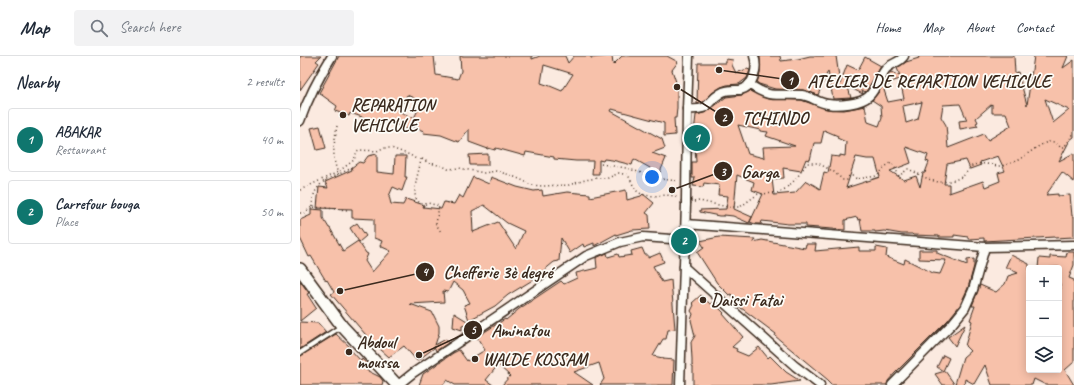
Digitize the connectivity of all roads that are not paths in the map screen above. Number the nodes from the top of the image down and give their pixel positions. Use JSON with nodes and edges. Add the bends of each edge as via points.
{"nodes":[{"id":1,"x":332,"y":56,"type":"edge"},
{"id":2,"x":689,"y":56,"type":"edge"},
{"id":3,"x":754,"y":56,"type":"edge"},
{"id":4,"x":904,"y":56,"type":"edge"},
{"id":5,"x":749,"y":84,"type":"junction"},
{"id":6,"x":687,"y":109,"type":"junction"},
{"id":7,"x":300,"y":122,"type":"edge"},
{"id":8,"x":686,"y":224,"type":"junction"},
{"id":9,"x":685,"y":240,"type":"junction"},
{"id":10,"x":1074,"y":245,"type":"edge"},
{"id":11,"x":985,"y":247,"type":"junction"},
{"id":12,"x":684,"y":267,"type":"junction"},
{"id":13,"x":300,"y":269,"type":"edge"},
{"id":14,"x":342,"y":326,"type":"junction"},
{"id":15,"x":300,"y":353,"type":"edge"},
{"id":16,"x":398,"y":385,"type":"edge"},
{"id":17,"x":680,"y":385,"type":"edge"},
{"id":18,"x":820,"y":385,"type":"edge"},
{"id":19,"x":892,"y":385,"type":"edge"}],
"edges":[{"from":1,"to":7,"type":"street","via":[[319,76]]},
{"from":2,"to":6,"type":"street"},
{"from":3,"to":5,"type":"street","via":[[755,68]]},
{"from":4,"to":5,"type":"street","via":[[902,60],[888,65],[869,96],[853,103],[828,104],[802,95],[775,96],[758,91]]},
{"from":5,"to":6,"type":"street","via":[[741,89],[723,92],[705,108]]},
{"from":6,"to":8,"type":"street"},
{"from":8,"to":9,"type":"street"},
{"from":8,"to":11,"type":"street"},
{"from":9,"to":12,"type":"street"},
{"from":9,"to":16,"type":"street","via":[[643,237],[620,242],[586,256]]},
{"from":10,"to":11,"type":"street"},
{"from":11,"to":19,"type":"street","via":[[965,308]]},
{"from":12,"to":17,"type":"street"},
{"from":12,"to":18,"type":"street","via":[[794,366]]},
{"from":13,"to":14,"type":"street"},
{"from":14,"to":15,"type":"lane"},
{"from":14,"to":16,"type":"street"}]}
